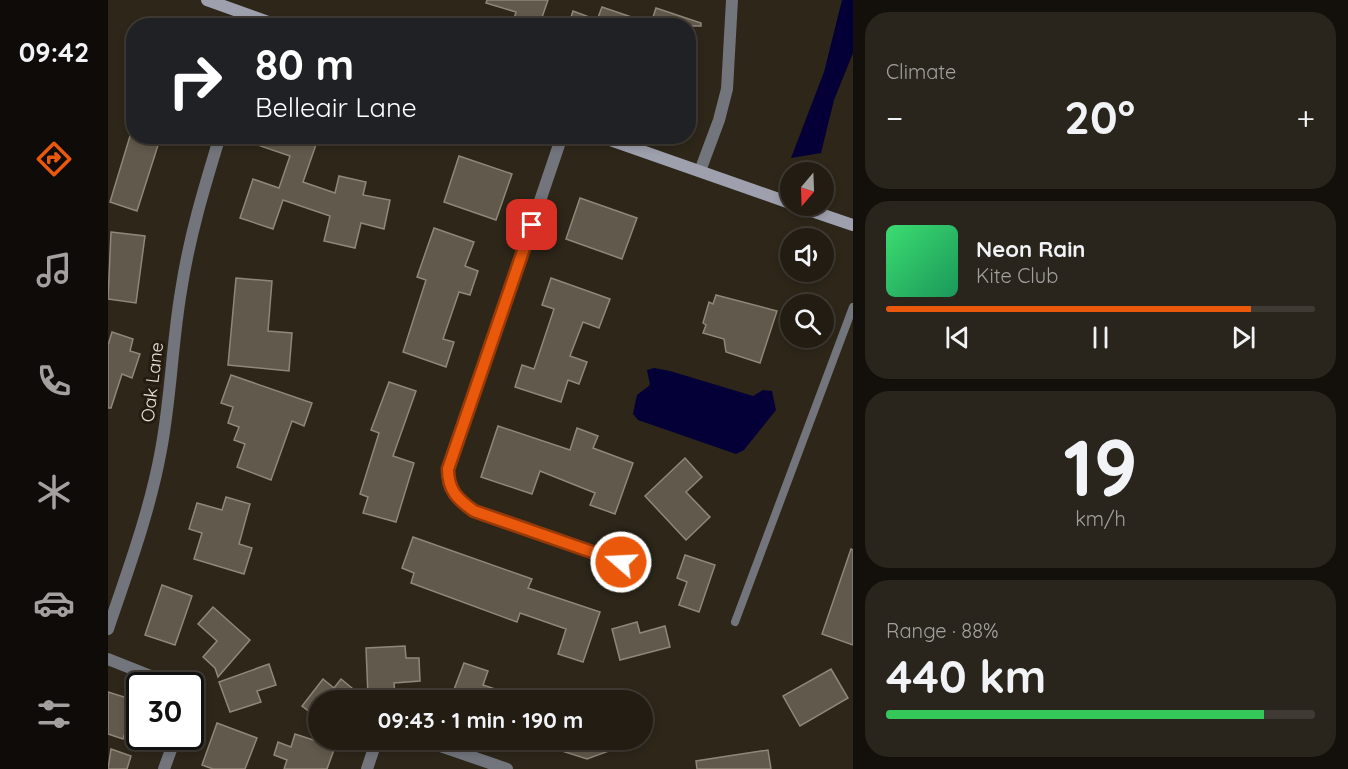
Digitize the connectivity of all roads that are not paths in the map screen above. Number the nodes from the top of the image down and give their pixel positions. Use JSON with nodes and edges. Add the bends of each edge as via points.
{"nodes":[{"id":1,"x":207,"y":0,"type":"edge"},
{"id":2,"x":732,"y":0,"type":"edge"},
{"id":3,"x":248,"y":18,"type":"edge"},
{"id":4,"x":218,"y":144,"type":"edge"},
{"id":5,"x":559,"y":144,"type":"edge"},
{"id":6,"x":622,"y":144,"type":"edge"},
{"id":7,"x":700,"y":171,"type":"junction"},
{"id":8,"x":780,"y":199,"type":"edge"},
{"id":9,"x":826,"y":216,"type":"edge"},
{"id":10,"x":853,"y":225,"type":"edge"},
{"id":11,"x":853,"y":307,"type":"edge"},
{"id":12,"x":621,"y":562,"type":"dead end"},
{"id":13,"x":735,"y":622,"type":"dead end"},
{"id":14,"x":108,"y":629,"type":"edge"},
{"id":15,"x":108,"y":659,"type":"edge"},
{"id":16,"x":141,"y":672,"type":"edge"},
{"id":17,"x":171,"y":750,"type":"edge"},
{"id":18,"x":373,"y":750,"type":"edge"},
{"id":19,"x":452,"y":750,"type":"edge"},
{"id":20,"x":164,"y":769,"type":"edge"},
{"id":21,"x":367,"y":769,"type":"edge"},
{"id":22,"x":507,"y":769,"type":"edge"}],
"edges":[{"from":1,"to":3,"type":"main road"},
{"from":2,"to":7,"type":"street","via":[[726,89]]},
{"from":4,"to":14,"type":"street","name":"Oak Lane","via":[[194,220],[180,292],[170,399],[147,513]]},
{"from":5,"to":12,"type":"street","via":[[448,469],[448,482],[460,502],[474,511]]},
{"from":6,"to":7,"type":"main road"},
{"from":7,"to":8,"type":"main road"},
{"from":9,"to":10,"type":"main road"},
{"from":11,"to":13,"type":"lane"},
{"from":15,"to":16,"type":"street"},
{"from":17,"to":20,"type":"street"},
{"from":18,"to":21,"type":"street"},
{"from":19,"to":22,"type":"street"}]}
